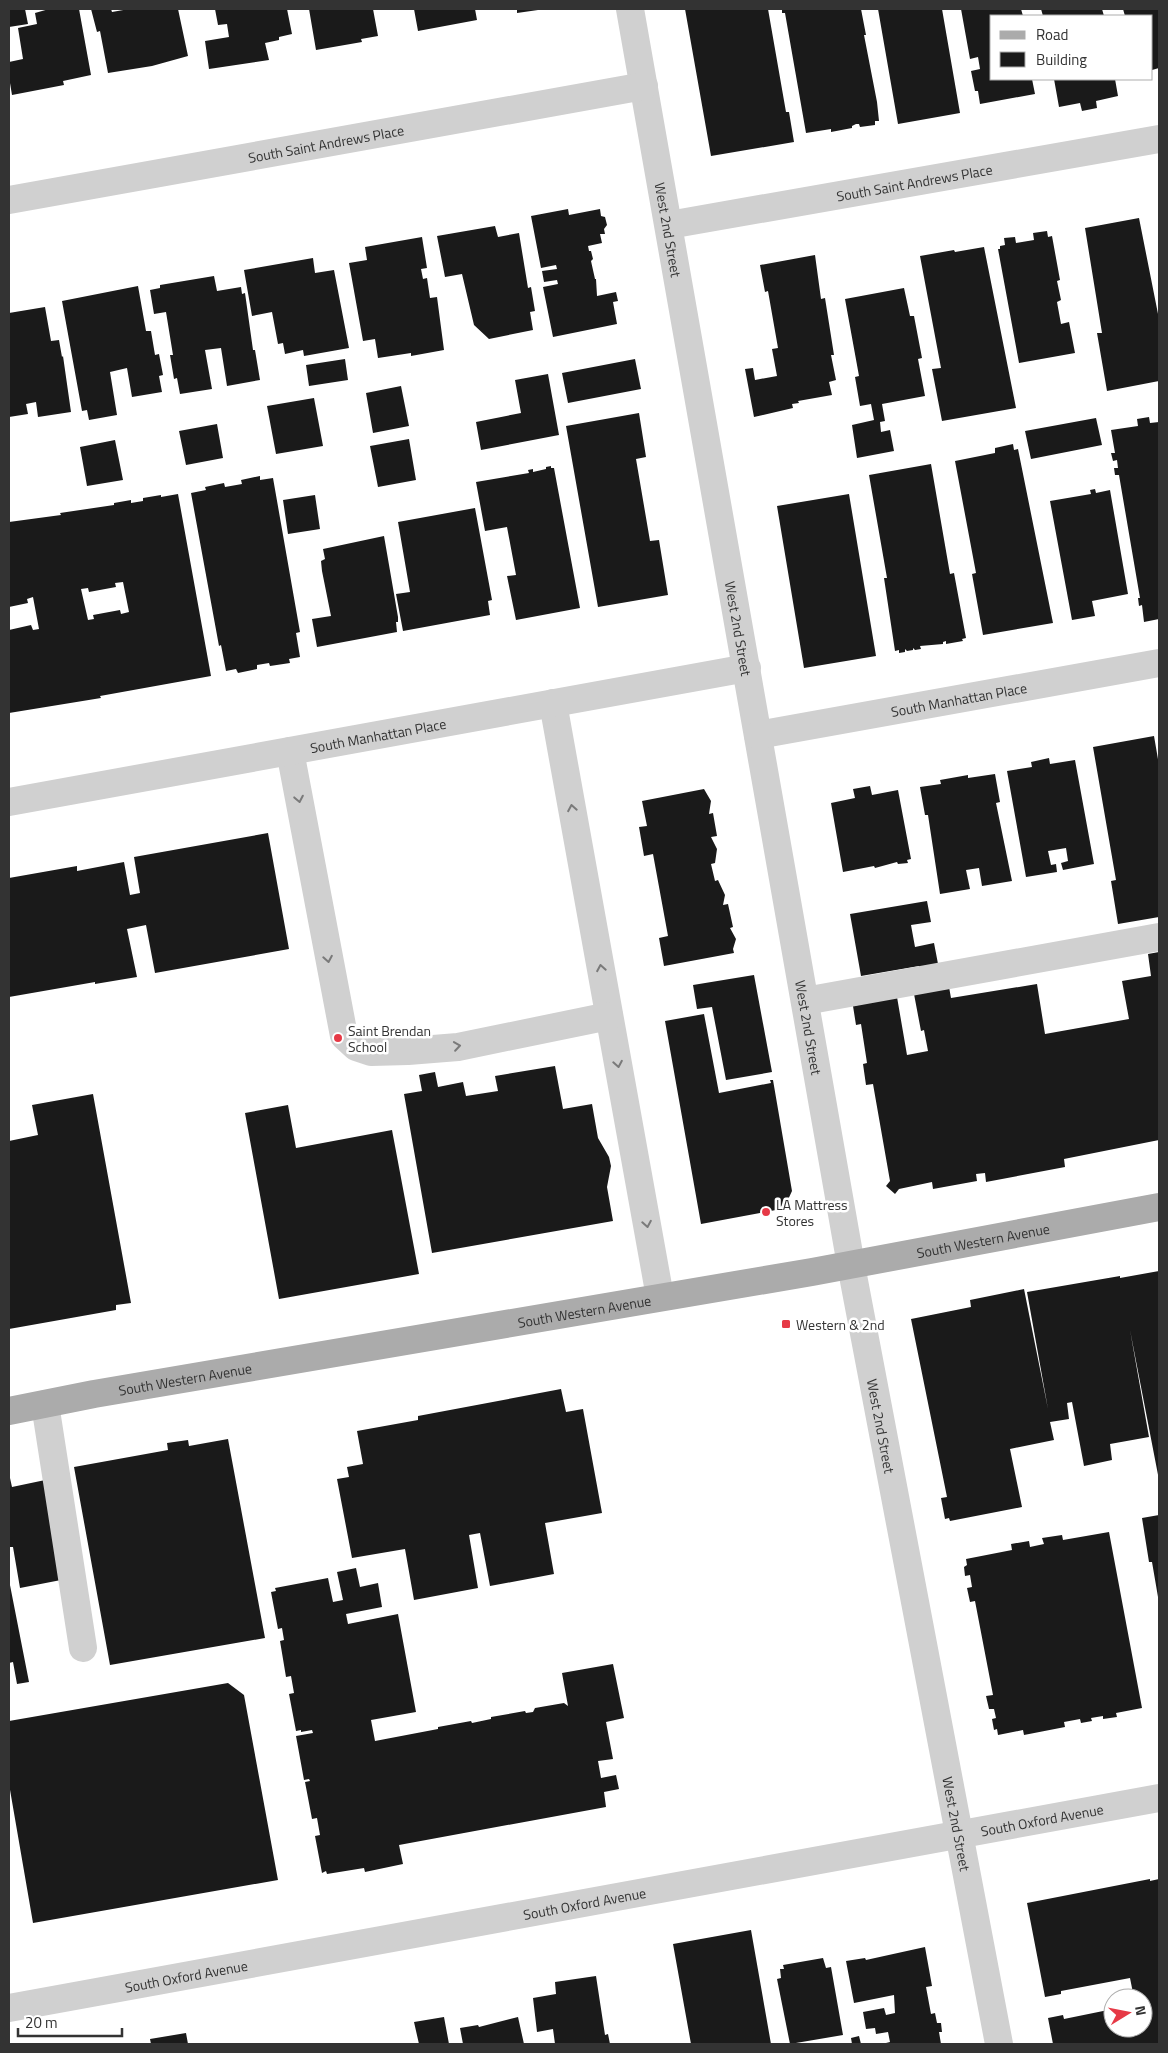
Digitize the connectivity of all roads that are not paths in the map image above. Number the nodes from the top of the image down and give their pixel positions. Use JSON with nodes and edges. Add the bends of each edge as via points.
{"nodes":[{"id":1,"x":630,"y":9,"type":"edge"},
{"id":2,"x":644,"y":86,"type":"junction"},
{"id":3,"x":1159,"y":139,"type":"edge"},
{"id":4,"x":9,"y":200,"type":"edge"},
{"id":5,"x":669,"y":225,"type":"junction"},
{"id":6,"x":1159,"y":663,"type":"edge"},
{"id":7,"x":747,"y":668,"type":"junction"},
{"id":8,"x":553,"y":703,"type":"junction"},
{"id":9,"x":758,"y":735,"type":"junction"},
{"id":10,"x":290,"y":751,"type":"junction"},
{"id":11,"x":9,"y":802,"type":"edge"},
{"id":12,"x":1159,"y":937,"type":"edge"},
{"id":13,"x":805,"y":1001,"type":"junction"},
{"id":14,"x":610,"y":1016,"type":"junction"},
{"id":15,"x":1159,"y":1206,"type":"edge"},
{"id":16,"x":851,"y":1265,"type":"junction"},
{"id":17,"x":660,"y":1297,"type":"junction"},
{"id":18,"x":45,"y":1404,"type":"junction"},
{"id":19,"x":9,"y":1411,"type":"edge"},
{"id":20,"x":83,"y":1648,"type":"dead end"},
{"id":21,"x":1159,"y":1798,"type":"edge"},
{"id":22,"x":958,"y":1834,"type":"junction"},
{"id":23,"x":9,"y":2008,"type":"edge"},
{"id":24,"x":999,"y":2044,"type":"edge"}],
"edges":[{"from":1,"to":2,"type":"street","name":"West 2nd Street"},
{"from":2,"to":4,"type":"street","name":"South Saint Andrews Place"},
{"from":2,"to":5,"type":"street","name":"West 2nd Street"},
{"from":3,"to":5,"type":"street","name":"South Saint Andrews Place"},
{"from":5,"to":7,"type":"street","name":"West 2nd Street"},
{"from":6,"to":9,"type":"street","name":"South Manhattan Place"},
{"from":7,"to":8,"type":"street","name":"South Manhattan Place"},
{"from":7,"to":9,"type":"street","name":"West 2nd Street"},
{"from":8,"to":10,"type":"street","name":"South Manhattan Place"},
{"from":14,"to":8,"type":"street","one_way":true},
{"from":9,"to":13,"type":"street","name":"West 2nd Street"},
{"from":10,"to":11,"type":"street","name":"South Manhattan Place"},
{"from":10,"to":14,"type":"street","one_way":true,"via":[[344,1036],[356,1047],[371,1052],[458,1047]]},
{"from":12,"to":13,"type":"street"},
{"from":13,"to":16,"type":"street","name":"West 2nd Street"},
{"from":14,"to":17,"type":"street","one_way":true},
{"from":15,"to":16,"type":"main road","name":"South Western Avenue"},
{"from":16,"to":17,"type":"main road","name":"South Western Avenue"},
{"from":16,"to":22,"type":"street","name":"West 2nd Street"},
{"from":17,"to":18,"type":"main road","name":"South Western Avenue"},
{"from":18,"to":19,"type":"main road","name":"South Western Avenue"},
{"from":18,"to":20,"type":"street"},
{"from":21,"to":22,"type":"street","name":"South Oxford Avenue"},
{"from":22,"to":23,"type":"street","name":"South Oxford Avenue"},
{"from":22,"to":24,"type":"street","name":"West 2nd Street"}]}
